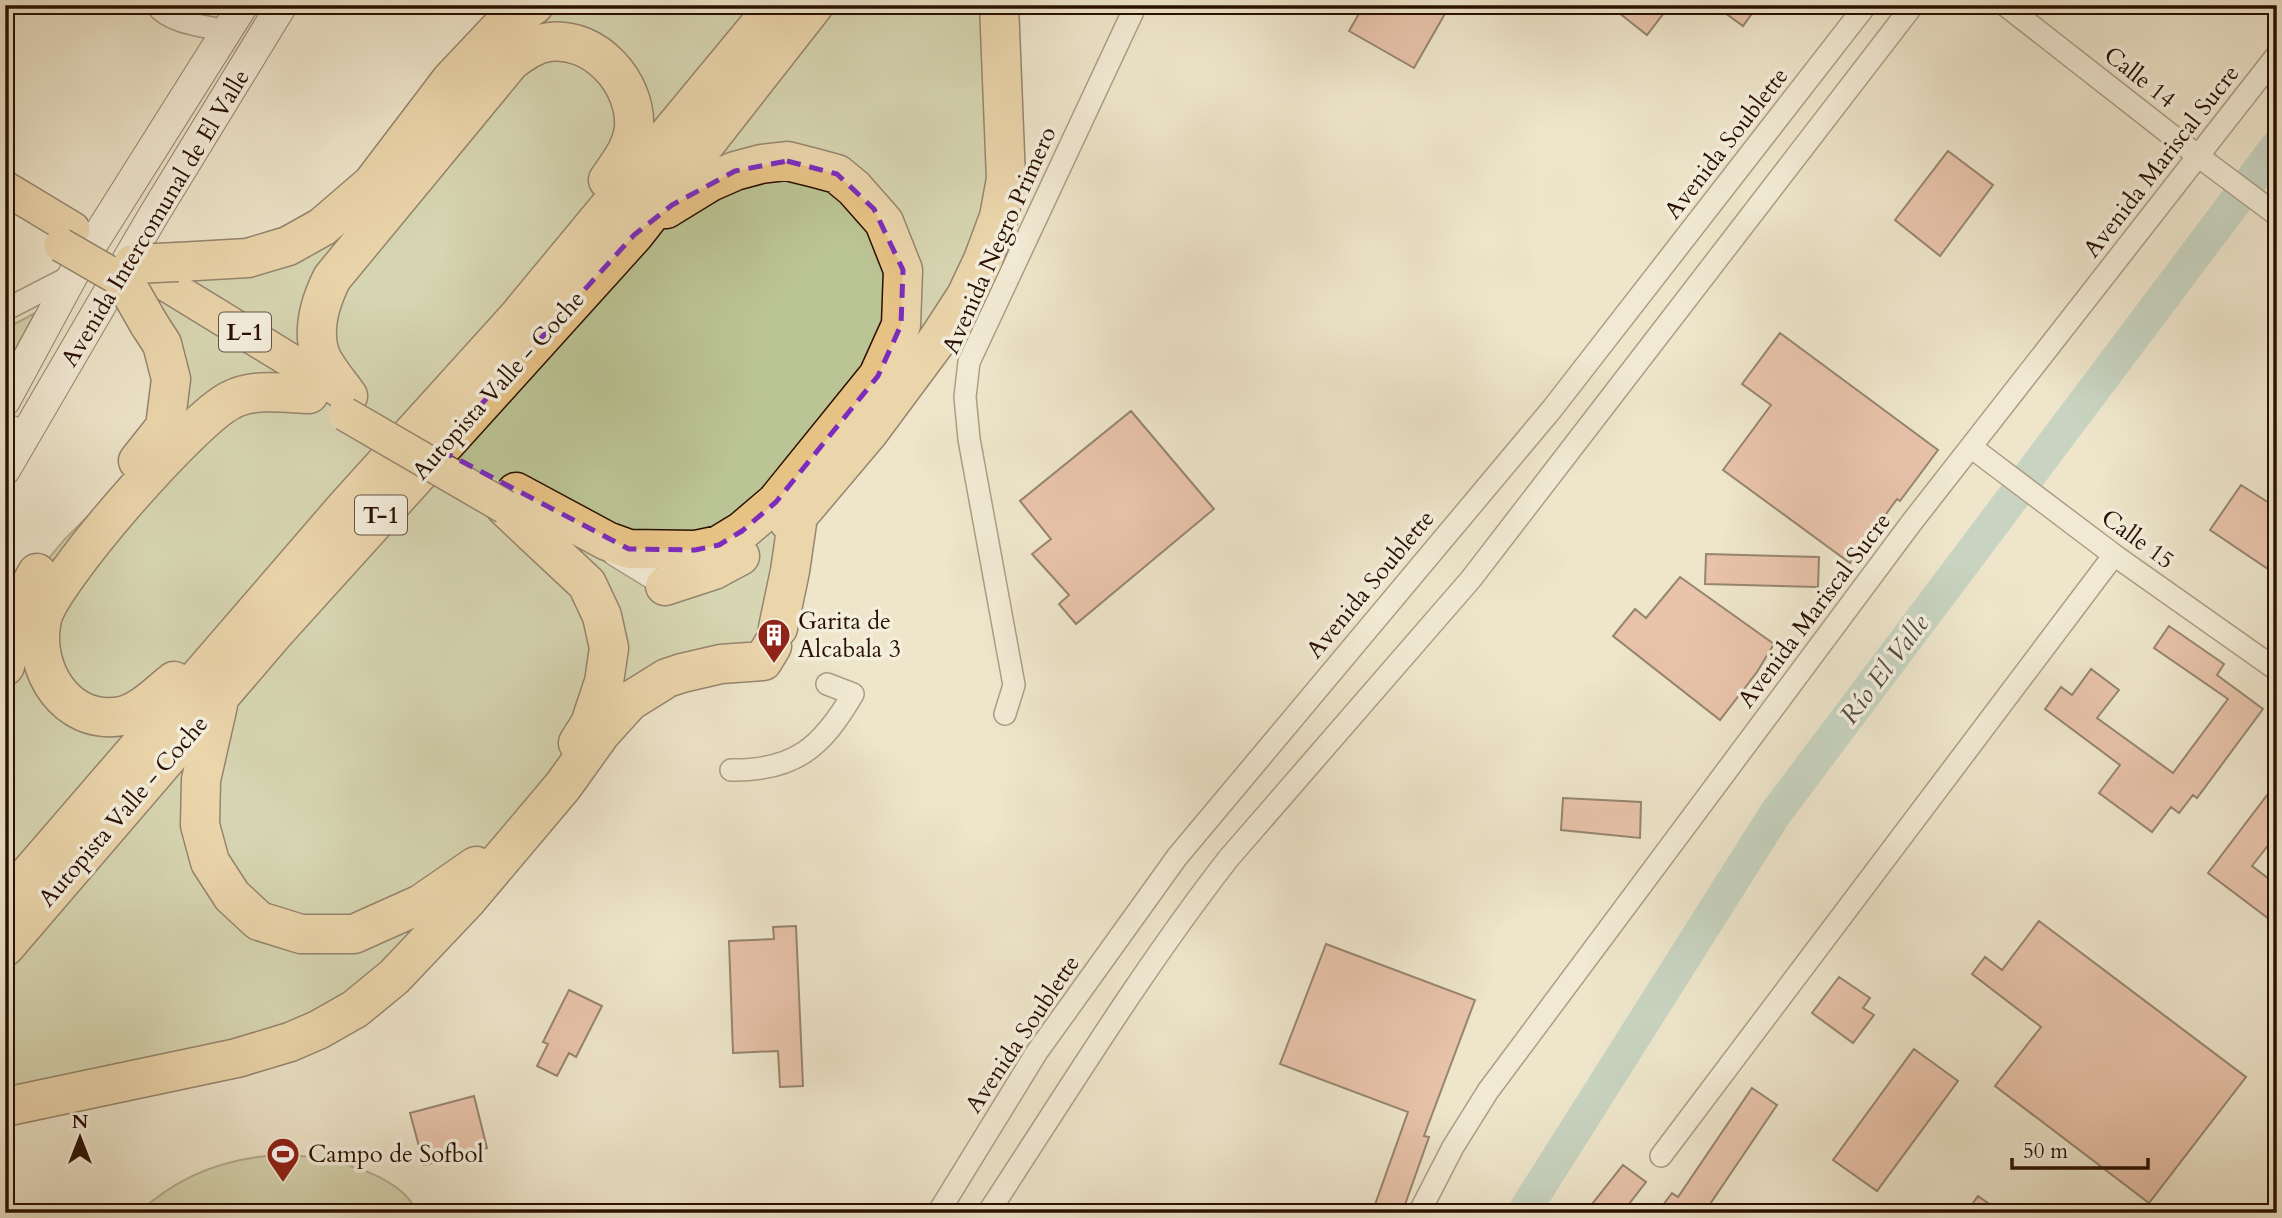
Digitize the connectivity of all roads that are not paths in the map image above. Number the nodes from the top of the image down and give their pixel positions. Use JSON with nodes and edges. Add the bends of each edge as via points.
{"nodes":[{"id":1,"x":156,"y":5,"type":"edge"},
{"id":2,"x":243,"y":5,"type":"edge"},
{"id":3,"x":282,"y":5,"type":"edge"},
{"id":4,"x":534,"y":5,"type":"edge"},
{"id":5,"x":776,"y":5,"type":"edge"},
{"id":6,"x":814,"y":5,"type":"edge"},
{"id":7,"x":999,"y":5,"type":"edge"},
{"id":8,"x":1136,"y":5,"type":"edge"},
{"id":9,"x":1866,"y":5,"type":"edge"},
{"id":10,"x":1913,"y":5,"type":"edge"},
{"id":11,"x":2005,"y":5,"type":"edge"},
{"id":12,"x":227,"y":31,"type":"junction"},
{"id":13,"x":2277,"y":55,"type":"edge"},
{"id":14,"x":167,"y":126,"type":"junction"},
{"id":15,"x":197,"y":143,"type":"junction"},
{"id":16,"x":2198,"y":157,"type":"junction"},
{"id":17,"x":5,"y":188,"type":"edge"},
{"id":18,"x":5,"y":211,"type":"edge"},
{"id":19,"x":2277,"y":215,"type":"edge"},
{"id":20,"x":634,"y":235,"type":"junction"},
{"id":21,"x":65,"y":243,"type":"junction"},
{"id":22,"x":129,"y":273,"type":"junction"},
{"id":23,"x":5,"y":310,"type":"edge"},
{"id":24,"x":517,"y":318,"type":"junction"},
{"id":25,"x":309,"y":394,"type":"junction"},
{"id":26,"x":5,"y":401,"type":"edge"},
{"id":27,"x":349,"y":404,"type":"junction"},
{"id":28,"x":17,"y":428,"type":"edge"},
{"id":29,"x":1972,"y":447,"type":"junction"},
{"id":30,"x":5,"y":470,"type":"edge"},
{"id":31,"x":510,"y":500,"type":"junction"},
{"id":32,"x":798,"y":516,"type":"junction"},
{"id":33,"x":2114,"y":555,"type":"junction"},
{"id":34,"x":665,"y":586,"type":"joint"},
{"id":35,"x":243,"y":624,"type":"junction"},
{"id":36,"x":5,"y":666,"type":"edge"},
{"id":37,"x":2277,"y":670,"type":"edge"},
{"id":38,"x":827,"y":684,"type":"dead end"},
{"id":39,"x":219,"y":699,"type":"junction"},
{"id":40,"x":1005,"y":714,"type":"dead end"},
{"id":41,"x":731,"y":769,"type":"dead end"},
{"id":42,"x":5,"y":902,"type":"edge"},
{"id":43,"x":5,"y":947,"type":"edge"},
{"id":44,"x":5,"y":1107,"type":"edge"},
{"id":45,"x":1661,"y":1156,"type":"dead end"},
{"id":46,"x":938,"y":1213,"type":"edge"},
{"id":47,"x":988,"y":1213,"type":"edge"},
{"id":48,"x":1419,"y":1213,"type":"edge"}],
"edges":[{"from":1,"to":12,"type":"street","via":[[174,18]]},
{"from":2,"to":12,"type":"main road","name":"Avenida Intercomunal de El Valle"},
{"from":3,"to":15,"type":"main road","name":"Avenida Intercomunal de El Valle"},
{"from":4,"to":22,"type":"highway","bridge":true,"via":[[501,27],[451,80],[372,184],[322,226],[288,246],[248,258],[178,262]]},
{"from":5,"to":24,"type":"highway","name":"Autopista Valle - Coche","number":"T-1"},
{"from":6,"to":20,"type":"highway","name":"Autopista Valle - Coche","number":"T-1"},
{"from":7,"to":32,"type":"highway","via":[[1006,179],[999,217],[983,260],[938,339],[869,432]]},
{"from":8,"to":40,"type":"street","name":"Avenida Negro Primero","via":[[969,362],[965,397],[969,439],[1014,685]]},
{"from":9,"to":46,"type":"street","name":"Avenida Soublette","via":[[1552,409],[1177,858],[1037,1052]]},
{"from":10,"to":47,"type":"street","via":[[1471,579],[1192,905]]},
{"from":11,"to":16,"type":"street","name":"Calle 14"},
{"from":12,"to":14,"type":"main road","name":"Avenida Intercomunal de El Valle"},
{"from":13,"to":16,"type":"street","name":"Avenida Mariscal Sucre"},
{"from":14,"to":15,"type":"main road"},
{"from":14,"to":21,"type":"main road","name":"Avenida Intercomunal de El Valle"},
{"from":15,"to":28,"type":"main road","name":"Avenida Intercomunal de El Valle"},
{"from":16,"to":19,"type":"street","name":"Calle 14"},
{"from":16,"to":29,"type":"street","name":"Avenida Mariscal Sucre"},
{"from":17,"to":21,"type":"main road","number":"L-1"},
{"from":18,"to":21,"type":"main road","number":"L-1"},
{"from":20,"to":31,"type":"highway","via":[[672,205],[735,171],[787,161],[837,174],[874,209],[894,245],[903,270],[901,325],[878,376],[776,502],[719,545],[695,550],[629,549]]},
{"from":20,"to":39,"type":"highway","name":"Autopista Valle - Coche","number":"T-1"},
{"from":21,"to":22,"type":"main road","number":"L-1"},
{"from":21,"to":23,"type":"street"},
{"from":21,"to":26,"type":"main road","name":"Avenida Intercomunal de El Valle"},
{"from":22,"to":25,"type":"main road","number":"L-1"},
{"from":22,"to":27,"type":"main road","number":"L-1"},
{"from":22,"to":36,"type":"highway","bridge":true,"via":[[162,344],[171,379],[165,427],[38,571],[17,609]]},
{"from":24,"to":27,"type":"highway","via":[[630,147],[634,109],[626,89],[615,72],[582,46],[549,42],[527,49],[511,61],[332,278],[319,317],[320,355]]},
{"from":24,"to":35,"type":"highway","name":"Autopista Valle - Coche","number":"T-1"},
{"from":25,"to":27,"type":"main road","number":"L-1"},
{"from":25,"to":35,"type":"highway","via":[[243,396],[213,410],[75,563],[42,618],[41,654],[55,688],[68,704],[86,713],[122,716],[138,709]]},
{"from":27,"to":31,"type":"main road","number":"L-1"},
{"from":28,"to":30,"type":"main road","name":"Avenida Intercomunal de El Valle"},
{"from":29,"to":33,"type":"street","name":"Calle 15"},
{"from":29,"to":48,"type":"street","name":"Avenida Mariscal Sucre","via":[[1488,1091]]},
{"from":31,"to":34,"type":"street","number":"L-1"},
{"from":31,"to":39,"type":"highway","via":[[587,584],[602,616],[609,648],[604,682],[590,724],[547,796],[497,851],[422,904],[354,934],[301,934],[260,921],[232,895],[210,862],[200,825],[201,780]]},
{"from":32,"to":34,"type":"highway","via":[[715,570]]},
{"from":32,"to":44,"type":"highway","via":[[771,645],[667,678],[630,701],[466,901],[394,977],[355,1009],[290,1042],[237,1058]]},
{"from":33,"to":37,"type":"street","name":"Calle 15"},
{"from":33,"to":45,"type":"street"},
{"from":35,"to":42,"type":"highway","name":"Autopista Valle - Coche","number":"T-1"},
{"from":38,"to":41,"type":"street","via":[[853,694],[822,738],[806,752],[773,766]]},
{"from":39,"to":43,"type":"highway","name":"Autopista Valle - Coche","number":"T-1"}]}
